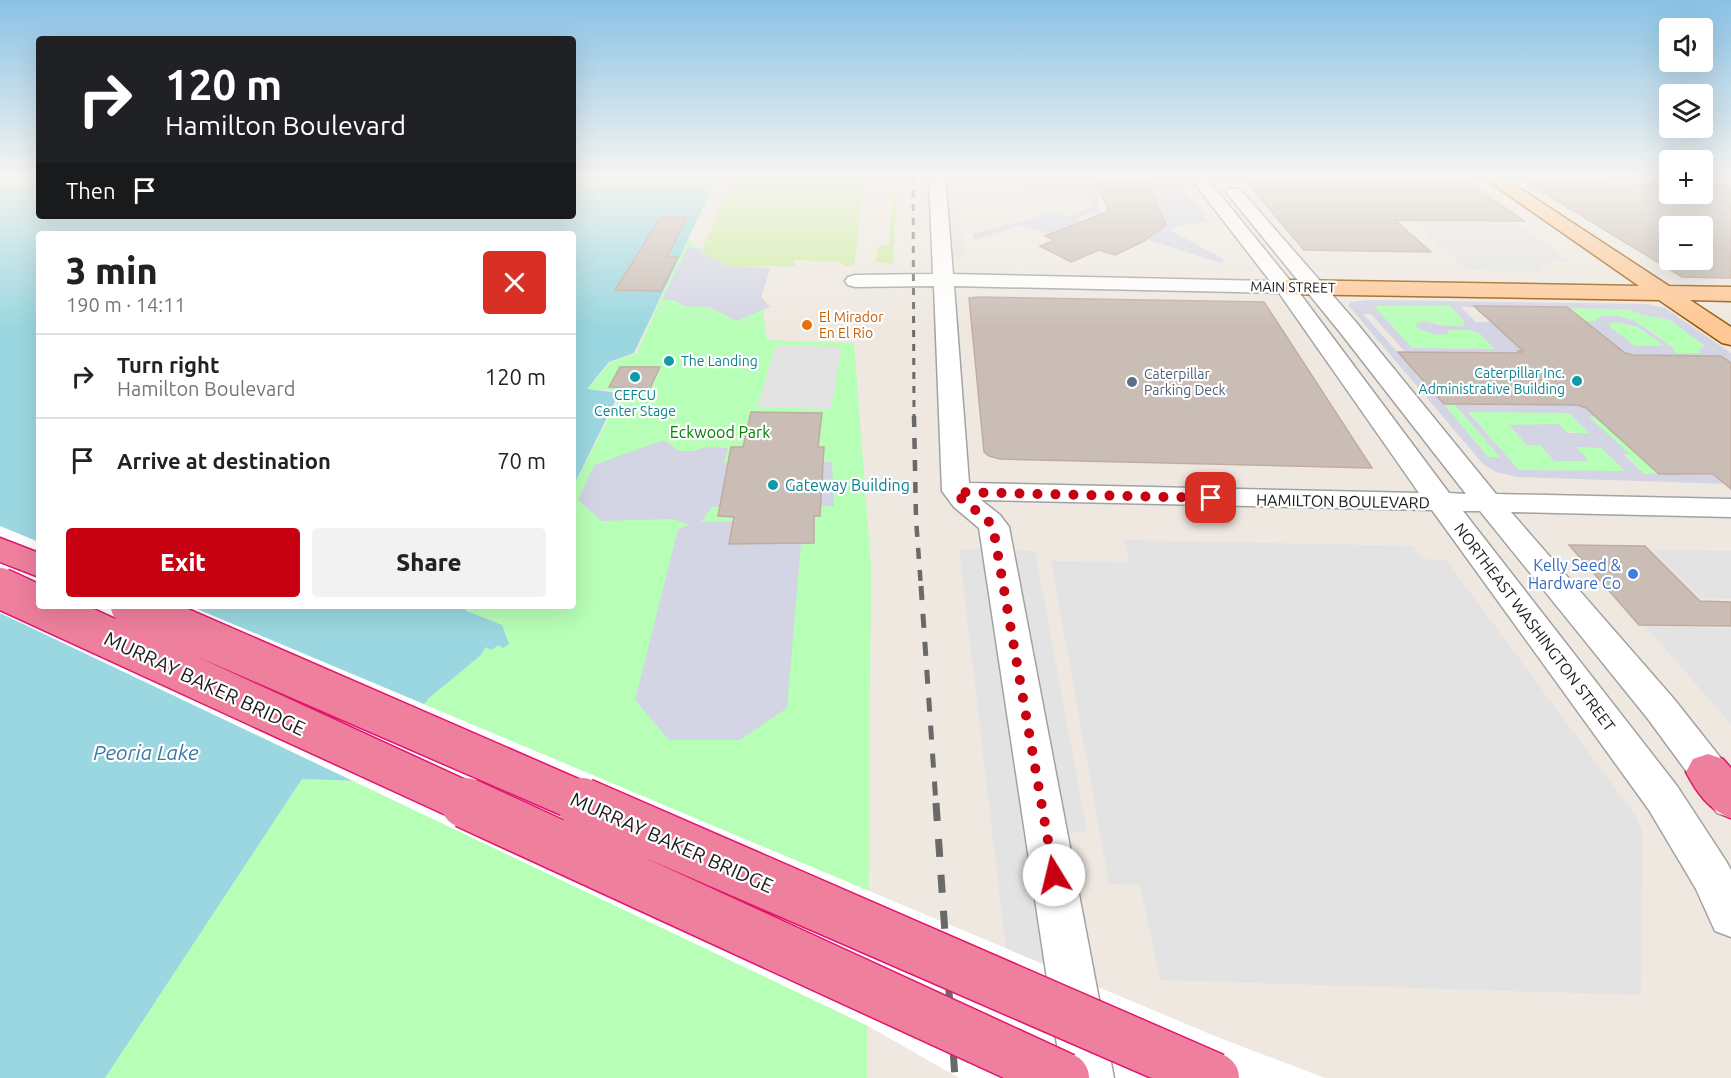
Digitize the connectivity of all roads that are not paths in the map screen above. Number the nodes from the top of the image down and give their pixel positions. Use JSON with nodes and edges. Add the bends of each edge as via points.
{"nodes":[{"id":1,"x":939,"y":226,"type":"edge"},
{"id":2,"x":1237,"y":226,"type":"edge"},
{"id":3,"x":1263,"y":226,"type":"edge"},
{"id":4,"x":1565,"y":226,"type":"edge"},
{"id":5,"x":942,"y":280,"type":"junction"},
{"id":6,"x":855,"y":281,"type":"dead end"},
{"id":7,"x":1285,"y":287,"type":"junction"},
{"id":8,"x":1314,"y":288,"type":"junction"},
{"id":9,"x":1665,"y":293,"type":"junction"},
{"id":10,"x":1731,"y":294,"type":"edge"},
{"id":11,"x":1731,"y":338,"type":"edge"},
{"id":12,"x":956,"y":492,"type":"junction"},
{"id":13,"x":1441,"y":503,"type":"junction"},
{"id":14,"x":1489,"y":504,"type":"junction"},
{"id":15,"x":1731,"y":508,"type":"edge"},
{"id":16,"x":0,"y":549,"type":"edge"},
{"id":17,"x":36,"y":565,"type":"edge"},
{"id":18,"x":0,"y":588,"type":"edge"},
{"id":19,"x":36,"y":605,"type":"edge"},
{"id":20,"x":46,"y":609,"type":"edge"},
{"id":21,"x":138,"y":609,"type":"edge"},
{"id":22,"x":1723,"y":791,"type":"edge"},
{"id":23,"x":1731,"y":916,"type":"edge"},
{"id":24,"x":1064,"y":1078,"type":"edge"},
{"id":25,"x":1088,"y":1078,"type":"edge"},
{"id":26,"x":1214,"y":1078,"type":"edge"}],
"edges":[{"from":1,"to":5,"type":"street"},
{"from":2,"to":7,"type":"street","name":"NORTHEAST WASHINGTON STREET"},
{"from":3,"to":8,"type":"street"},
{"from":4,"to":9,"type":"main road"},
{"from":5,"to":6,"type":"street","name":"MAIN STREET"},
{"from":5,"to":7,"type":"street","name":"MAIN STREET"},
{"from":5,"to":12,"type":"street"},
{"from":7,"to":8,"type":"main road","name":"MAIN STREET"},
{"from":7,"to":13,"type":"street","name":"NORTHEAST WASHINGTON STREET"},
{"from":8,"to":9,"type":"main road","name":"MAIN STREET"},
{"from":8,"to":14,"type":"street"},
{"from":9,"to":10,"type":"main road","name":"MAIN STREET"},
{"from":9,"to":11,"type":"main road"},
{"from":12,"to":13,"type":"street","name":"HAMILTON BOULEVARD"},
{"from":12,"to":25,"type":"street","via":[[993,527]]},
{"from":13,"to":14,"type":"street","name":"HAMILTON BOULEVARD"},
{"from":13,"to":23,"type":"street","name":"NORTHEAST WASHINGTON STREET","via":[[1663,798],[1711,875]]},
{"from":14,"to":15,"type":"street","name":"HAMILTON BOULEVARD"},
{"from":14,"to":22,"type":"street"},
{"from":16,"to":17,"type":"highway"},
{"from":18,"to":19,"type":"highway","name":"MURRAY BAKER BRIDGE","bridge":true},
{"from":20,"to":24,"type":"highway","name":"MURRAY BAKER BRIDGE","bridge":true},
{"from":21,"to":26,"type":"highway","name":"MURRAY BAKER BRIDGE","bridge":true}]}
